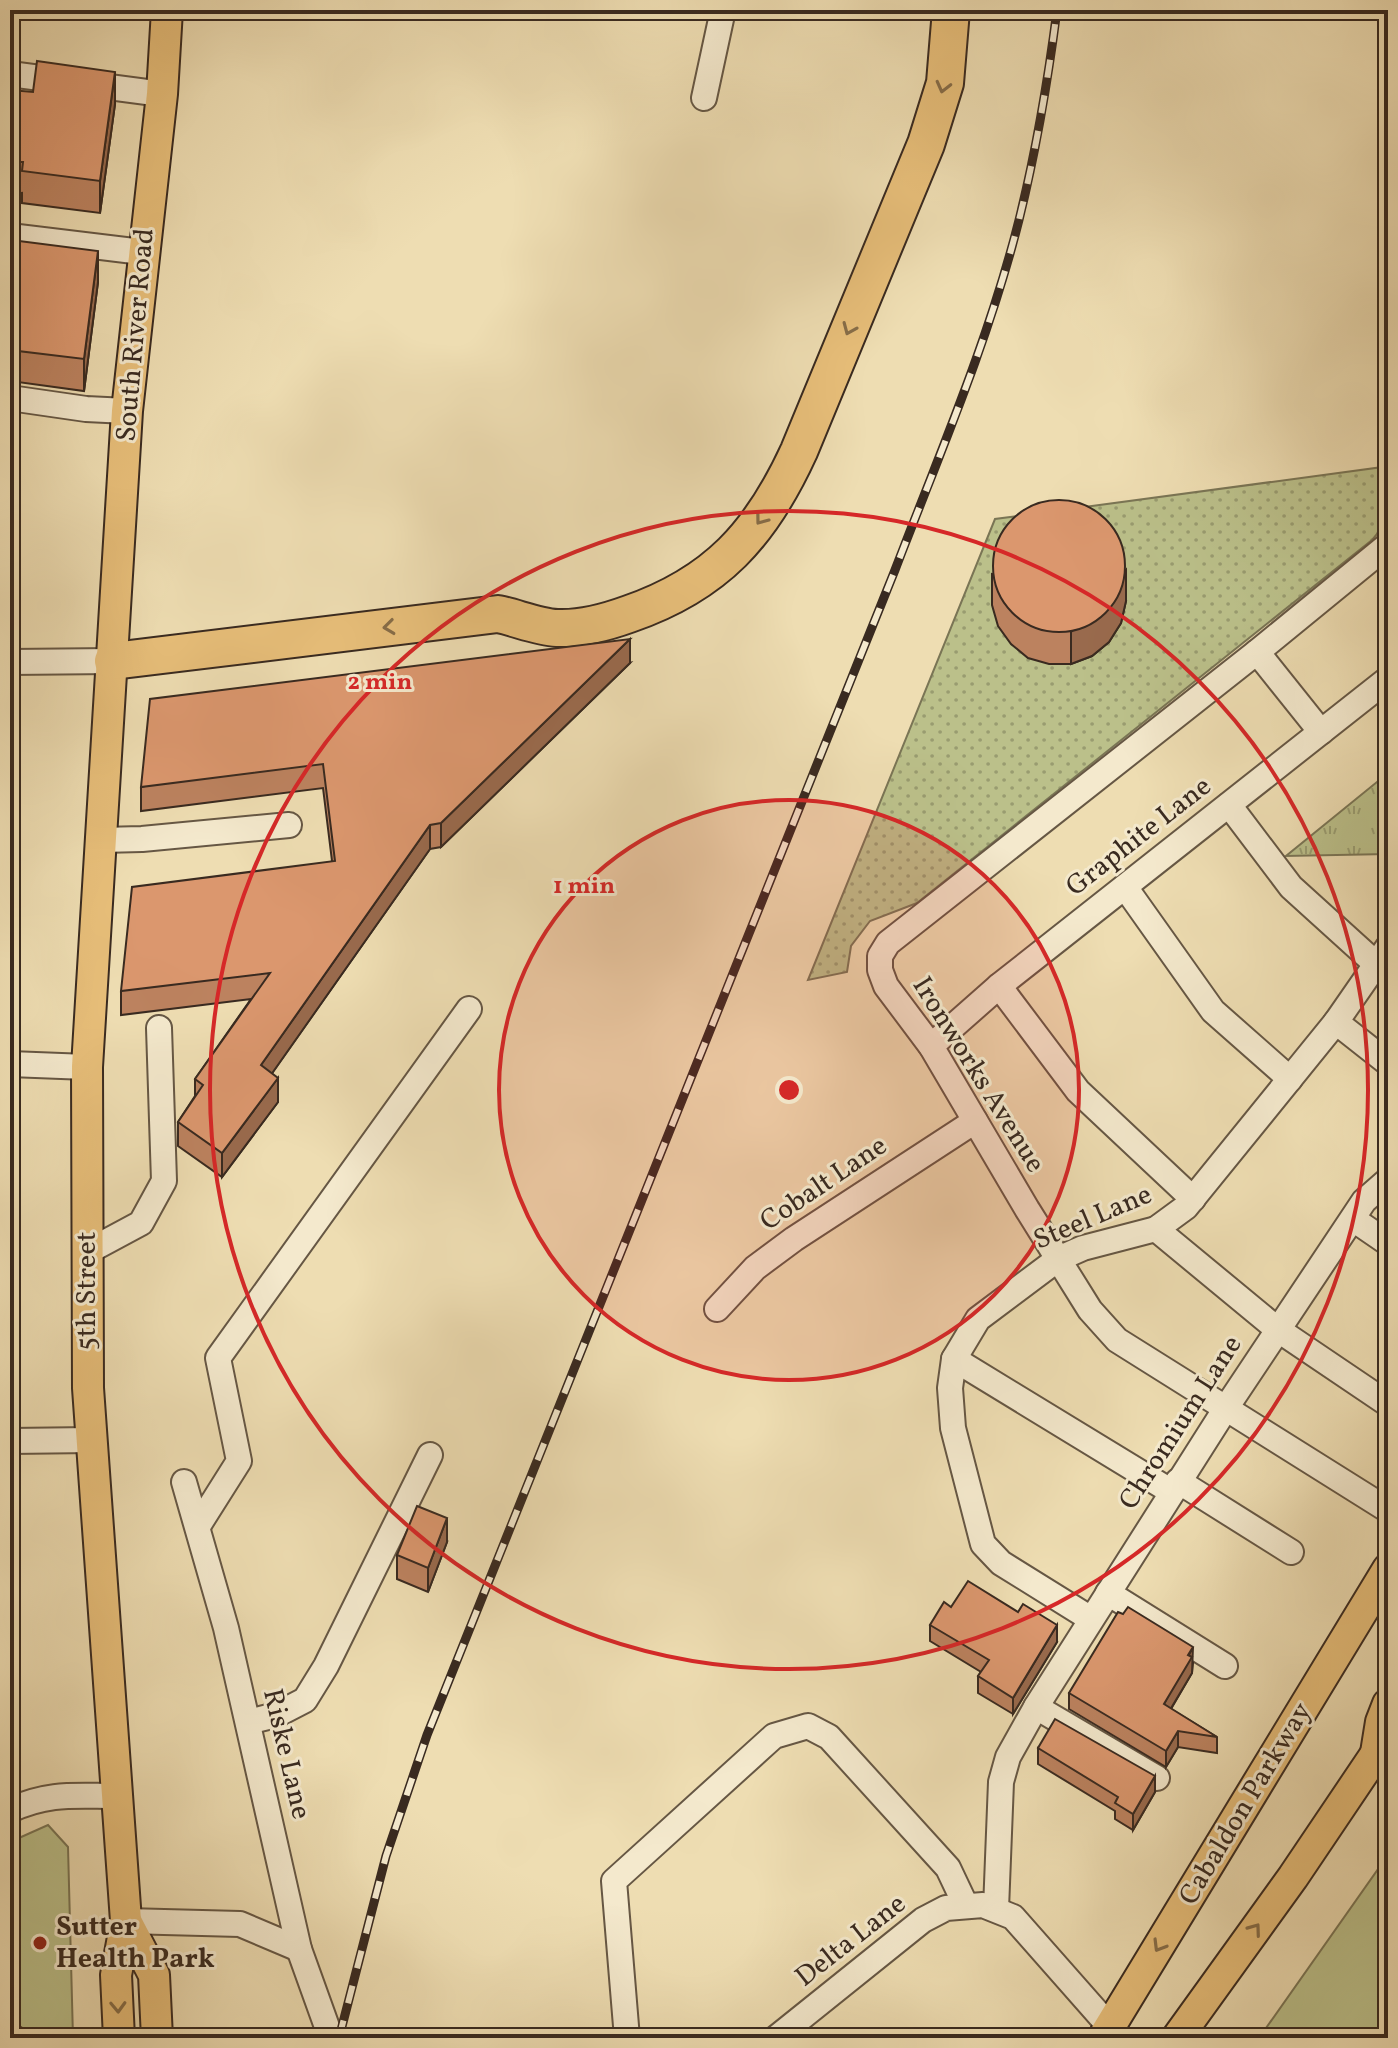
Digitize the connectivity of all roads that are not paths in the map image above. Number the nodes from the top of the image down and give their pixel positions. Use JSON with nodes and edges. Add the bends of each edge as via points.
{"nodes":[{"id":1,"x":167,"y":10,"type":"edge"},
{"id":2,"x":723,"y":10,"type":"edge"},
{"id":3,"x":951,"y":10,"type":"edge"},
{"id":4,"x":10,"y":74,"type":"edge"},
{"id":5,"x":162,"y":94,"type":"junction"},
{"id":6,"x":704,"y":98,"type":"dead end"},
{"id":7,"x":10,"y":236,"type":"edge"},
{"id":8,"x":142,"y":252,"type":"junction"},
{"id":9,"x":10,"y":398,"type":"edge"},
{"id":10,"x":127,"y":411,"type":"junction"},
{"id":11,"x":1388,"y":545,"type":"edge"},
{"id":12,"x":1257,"y":652,"type":"junction"},
{"id":13,"x":113,"y":661,"type":"junction"},
{"id":14,"x":10,"y":662,"type":"edge"},
{"id":15,"x":1388,"y":679,"type":"edge"},
{"id":16,"x":1321,"y":732,"type":"junction"},
{"id":17,"x":1229,"y":805,"type":"junction"},
{"id":18,"x":289,"y":825,"type":"dead end"},
{"id":19,"x":101,"y":840,"type":"junction"},
{"id":20,"x":1125,"y":887,"type":"junction"},
{"id":21,"x":1382,"y":955,"type":"edge"},
{"id":22,"x":999,"y":986,"type":"junction"},
{"id":23,"x":469,"y":1009,"type":"dead end"},
{"id":24,"x":1336,"y":1022,"type":"junction"},
{"id":25,"x":159,"y":1028,"type":"dead end"},
{"id":26,"x":931,"y":1046,"type":"junction"},
{"id":27,"x":1388,"y":1063,"type":"edge"},
{"id":28,"x":10,"y":1064,"type":"edge"},
{"id":29,"x":87,"y":1067,"type":"junction"},
{"id":30,"x":1290,"y":1079,"type":"junction"},
{"id":31,"x":975,"y":1121,"type":"junction"},
{"id":32,"x":1388,"y":1180,"type":"edge"},
{"id":33,"x":1193,"y":1199,"type":"junction"},
{"id":34,"x":1353,"y":1219,"type":"junction"},
{"id":35,"x":1156,"y":1229,"type":"junction"},
{"id":36,"x":1388,"y":1243,"type":"edge"},
{"id":37,"x":87,"y":1252,"type":"junction"},
{"id":38,"x":1058,"y":1259,"type":"junction"},
{"id":39,"x":717,"y":1309,"type":"dead end"},
{"id":40,"x":1277,"y":1329,"type":"junction"},
{"id":41,"x":954,"y":1359,"type":"junction"},
{"id":42,"x":1388,"y":1404,"type":"edge"},
{"id":43,"x":1226,"y":1408,"type":"junction"},
{"id":44,"x":92,"y":1440,"type":"junction"},
{"id":45,"x":10,"y":1441,"type":"edge"},
{"id":46,"x":430,"y":1455,"type":"dead end"},
{"id":47,"x":184,"y":1482,"type":"dead end"},
{"id":48,"x":1175,"y":1486,"type":"junction"},
{"id":49,"x":1388,"y":1510,"type":"edge"},
{"id":50,"x":198,"y":1526,"type":"junction"},
{"id":51,"x":1291,"y":1552,"type":"dead end"},
{"id":52,"x":1388,"y":1569,"type":"edge"},
{"id":53,"x":1108,"y":1593,"type":"junction"},
{"id":54,"x":1091,"y":1619,"type":"junction"},
{"id":55,"x":1225,"y":1666,"type":"dead end"},
{"id":56,"x":1388,"y":1704,"type":"edge"},
{"id":57,"x":1036,"y":1707,"type":"junction"},
{"id":58,"x":248,"y":1722,"type":"junction"},
{"id":59,"x":1382,"y":1745,"type":"edge"},
{"id":60,"x":1157,"y":1778,"type":"edge"},
{"id":61,"x":116,"y":1796,"type":"junction"},
{"id":62,"x":10,"y":1810,"type":"edge"},
{"id":63,"x":966,"y":1906,"type":"junction"},
{"id":64,"x":996,"y":1909,"type":"junction"},
{"id":65,"x":126,"y":1921,"type":"junction"},
{"id":66,"x":299,"y":1949,"type":"junction"},
{"id":67,"x":1111,"y":2034,"type":"edge"},
{"id":68,"x":119,"y":2038,"type":"edge"},
{"id":69,"x":157,"y":2038,"type":"edge"},
{"id":70,"x":331,"y":2038,"type":"edge"},
{"id":71,"x":627,"y":2038,"type":"edge"},
{"id":72,"x":776,"y":2038,"type":"edge"},
{"id":73,"x":1177,"y":2038,"type":"edge"}],
"edges":[{"from":1,"to":5,"type":"main road","name":"South River Road"},
{"from":2,"to":6,"type":"street"},
{"from":3,"to":13,"type":"highway","one_way":true,"via":[[945,83],[926,144],[799,451],[764,518],[716,568],[656,605],[619,618],[556,628],[498,614]]},
{"from":4,"to":5,"type":"street"},
{"from":5,"to":8,"type":"main road","name":"South River Road"},
{"from":7,"to":8,"type":"street"},
{"from":8,"to":10,"type":"main road","name":"South River Road"},
{"from":9,"to":10,"type":"street"},
{"from":10,"to":13,"type":"main road","name":"South River Road"},
{"from":11,"to":12,"type":"street","name":"Ironworks Avenue"},
{"from":12,"to":16,"type":"street"},
{"from":12,"to":26,"type":"street","name":"Ironworks Avenue","via":[[888,943],[880,956],[882,978]]},
{"from":13,"to":14,"type":"street"},
{"from":13,"to":19,"type":"main road","name":"5th Street"},
{"from":15,"to":16,"type":"street","name":"Graphite Lane"},
{"from":16,"to":17,"type":"street","name":"Graphite Lane"},
{"from":17,"to":20,"type":"street","name":"Graphite Lane"},
{"from":17,"to":21,"type":"street","via":[[1291,887]]},
{"from":18,"to":19,"type":"street"},
{"from":19,"to":29,"type":"main road","name":"5th Street"},
{"from":20,"to":22,"type":"street","name":"Graphite Lane"},
{"from":20,"to":30,"type":"street","via":[[1213,1011]]},
{"from":21,"to":24,"type":"street","name":"Steel Lane"},
{"from":22,"to":26,"type":"street","name":"Graphite Lane"},
{"from":22,"to":33,"type":"street","via":[[1078,1091]]},
{"from":23,"to":50,"type":"street","via":[[218,1358],[239,1461]]},
{"from":24,"to":27,"type":"street"},
{"from":24,"to":30,"type":"street","name":"Steel Lane"},
{"from":25,"to":37,"type":"street","via":[[164,1181],[141,1223]]},
{"from":26,"to":31,"type":"street","name":"Ironworks Avenue"},
{"from":28,"to":29,"type":"street"},
{"from":29,"to":37,"type":"main road","name":"5th Street"},
{"from":30,"to":33,"type":"street","name":"Steel Lane"},
{"from":31,"to":38,"type":"street","name":"Ironworks Avenue"},
{"from":31,"to":39,"type":"street","name":"Cobalt Lane","via":[[794,1239],[755,1268]]},
{"from":32,"to":34,"type":"street","name":"Chromium Lane"},
{"from":33,"to":35,"type":"street","name":"Steel Lane"},
{"from":34,"to":36,"type":"street"},
{"from":34,"to":40,"type":"street","name":"Chromium Lane"},
{"from":35,"to":38,"type":"street","name":"Steel Lane"},
{"from":35,"to":40,"type":"street"},
{"from":37,"to":44,"type":"main road","name":"5th Street"},
{"from":38,"to":41,"type":"street","name":"Steel Lane","via":[[978,1319]]},
{"from":38,"to":43,"type":"street","name":"Ironworks Avenue","via":[[1090,1310],[1117,1340]]},
{"from":40,"to":42,"type":"street"},
{"from":40,"to":43,"type":"street","name":"Chromium Lane"},
{"from":41,"to":48,"type":"street"},
{"from":41,"to":54,"type":"street","name":"Steel Lane","via":[[953,1428],[983,1544],[1001,1563]]},
{"from":43,"to":48,"type":"street","name":"Chromium Lane"},
{"from":43,"to":49,"type":"street","name":"Ironworks Avenue"},
{"from":44,"to":45,"type":"street"},
{"from":44,"to":61,"type":"main road","name":"5th Street"},
{"from":46,"to":58,"type":"street","via":[[305,1700]]},
{"from":47,"to":50,"type":"street","name":"Riske Lane"},
{"from":48,"to":51,"type":"street"},
{"from":48,"to":53,"type":"street","name":"Chromium Lane"},
{"from":50,"to":58,"type":"street","name":"Riske Lane"},
{"from":52,"to":67,"type":"main road","name":"Cabaldon Parkway","one_way":true},
{"from":53,"to":54,"type":"street","name":"Chromium Lane"},
{"from":53,"to":55,"type":"street"},
{"from":54,"to":57,"type":"street","name":"Chromium Lane"},
{"from":56,"to":59,"type":"main road","via":[[1381,1722]]},
{"from":57,"to":60,"type":"street"},
{"from":57,"to":64,"type":"street","name":"Chromium Lane","via":[[1008,1757],[1001,1782]]},
{"from":58,"to":66,"type":"street","name":"Riske Lane"},
{"from":73,"to":59,"type":"main road","one_way":true},
{"from":61,"to":62,"type":"street","via":[[50,1796]]},
{"from":61,"to":65,"type":"main road","name":"5th Street"},
{"from":63,"to":64,"type":"street","name":"Delta Lane"},
{"from":63,"to":71,"type":"street","via":[[948,1868],[829,1737],[808,1726],[774,1736],[614,1881]]},
{"from":63,"to":72,"type":"street","name":"Delta Lane","via":[[946,1908],[923,1920]]},
{"from":64,"to":67,"type":"street","via":[[1013,1917]]},
{"from":65,"to":66,"type":"street","via":[[240,1924]]},
{"from":65,"to":68,"type":"main road","name":"5th Street","one_way":true,"via":[[116,1975]]},
{"from":65,"to":69,"type":"main road","name":"5th Street","via":[[154,1975]]},
{"from":66,"to":70,"type":"street","name":"Riske Lane"}]}
